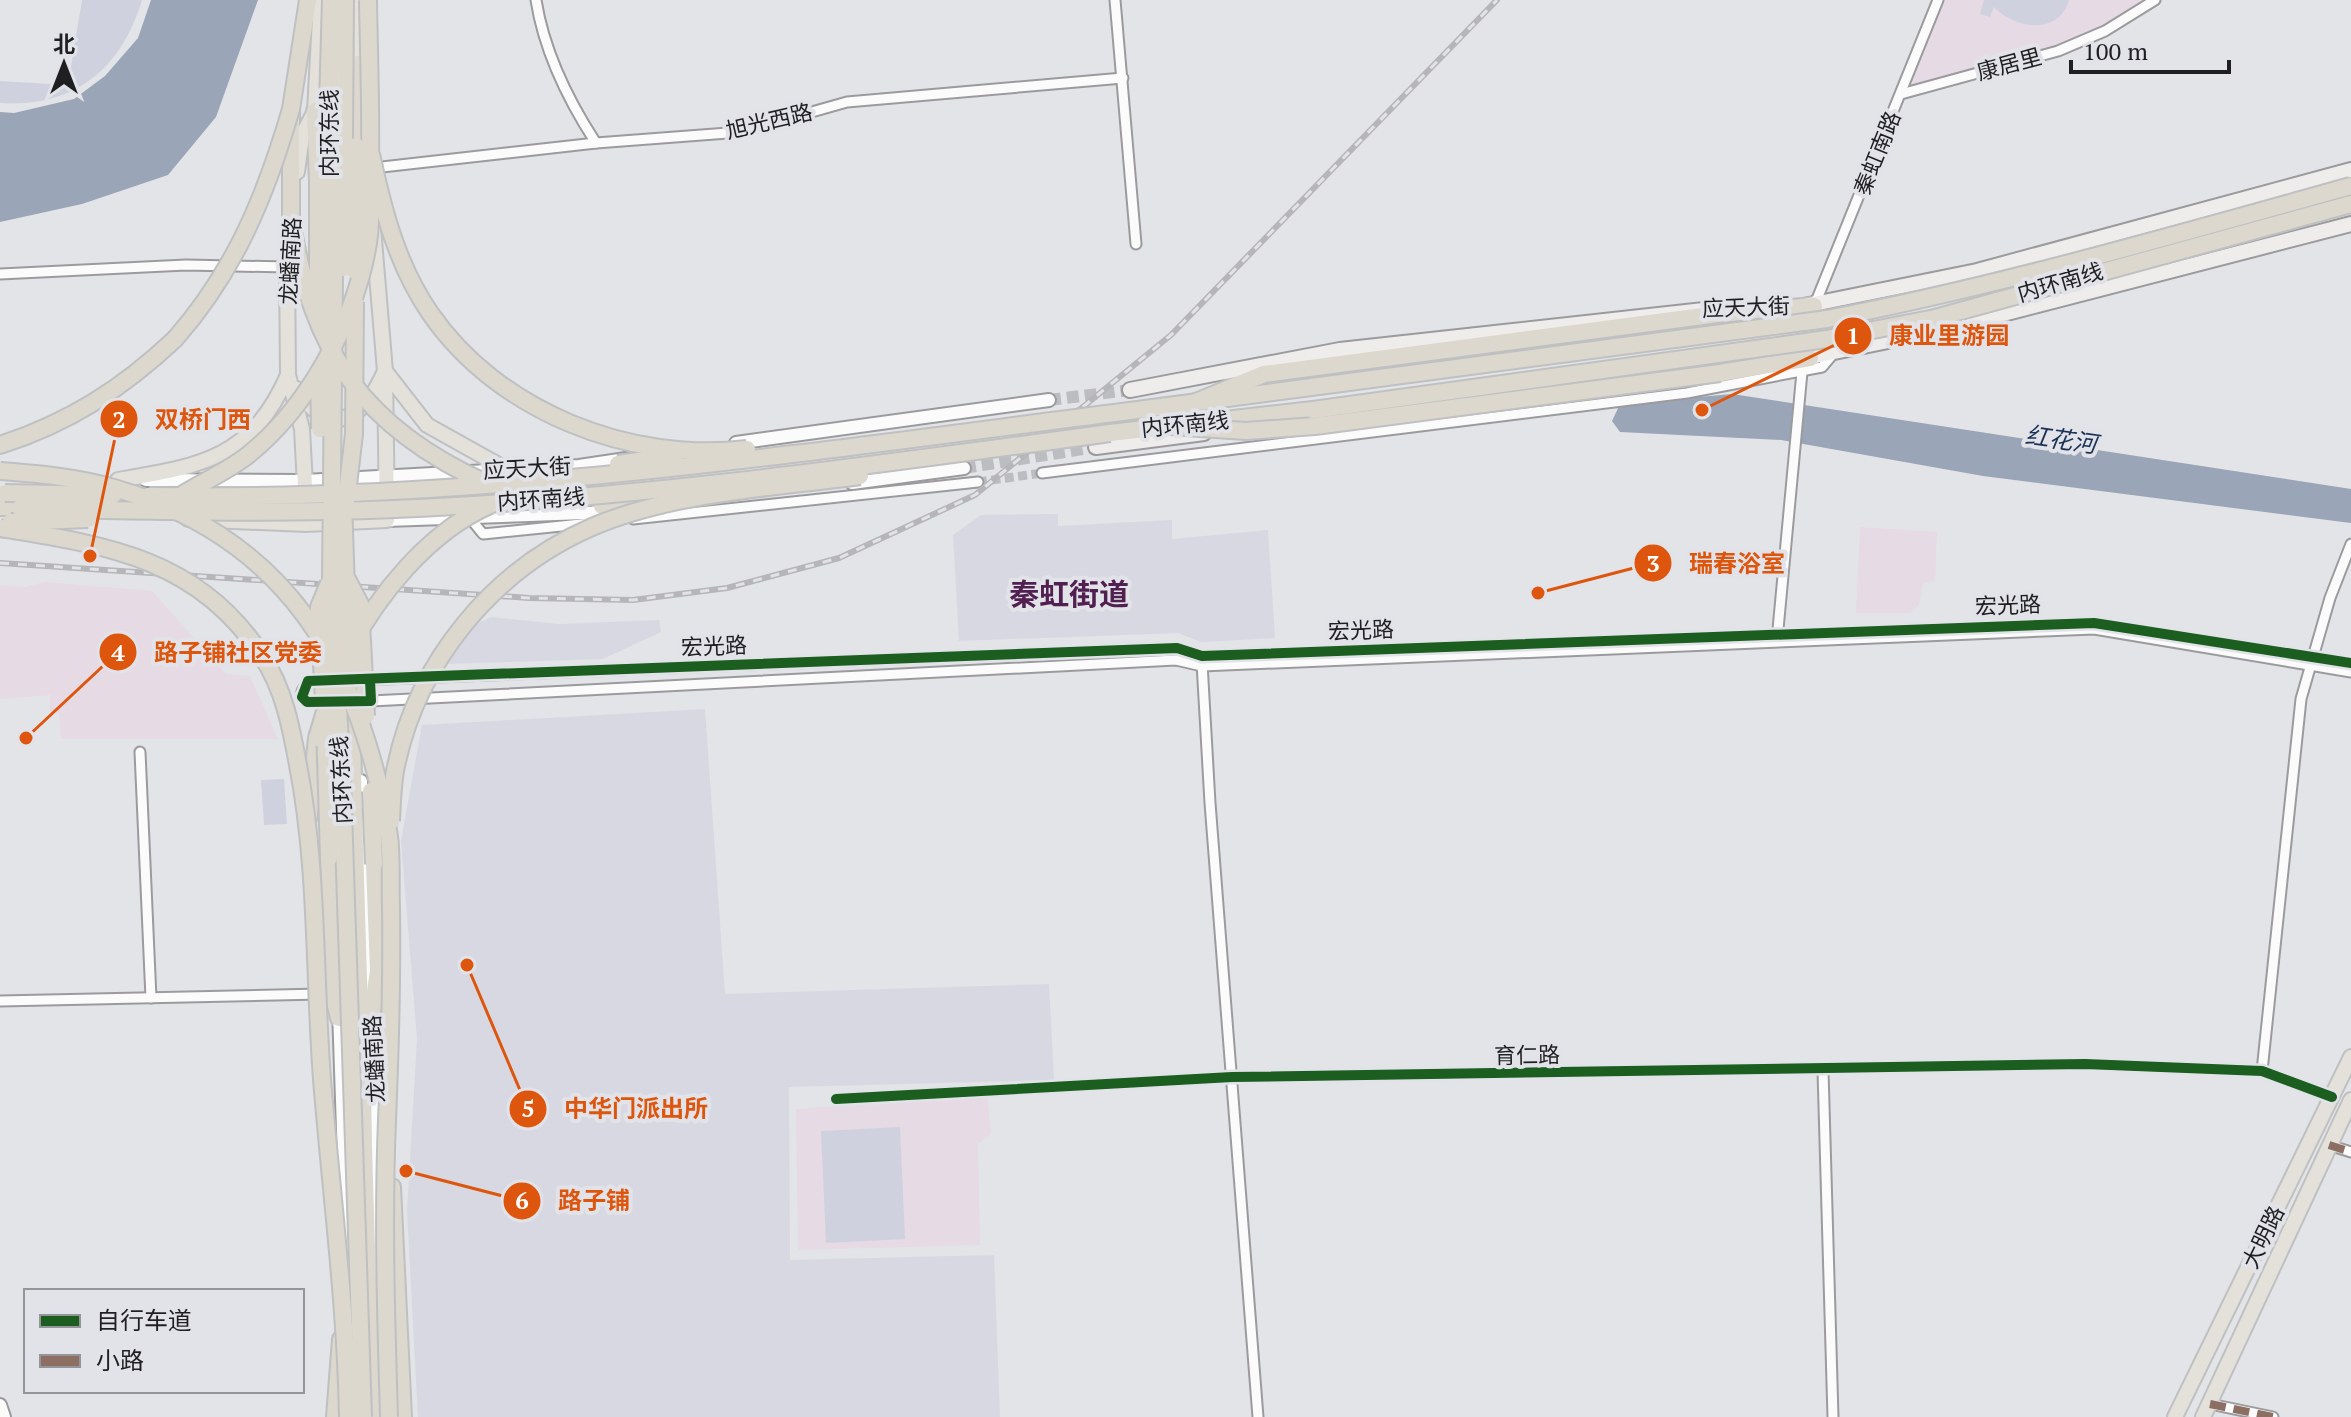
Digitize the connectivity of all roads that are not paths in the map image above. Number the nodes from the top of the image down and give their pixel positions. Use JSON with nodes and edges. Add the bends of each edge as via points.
{"nodes":[{"id":1,"x":308,"y":0,"type":"edge"},
{"id":2,"x":321,"y":0,"type":"edge"},
{"id":3,"x":331,"y":0,"type":"edge"},
{"id":4,"x":345,"y":0,"type":"edge"},
{"id":5,"x":357,"y":0,"type":"edge"},
{"id":6,"x":368,"y":0,"type":"edge"},
{"id":7,"x":536,"y":0,"type":"edge"},
{"id":8,"x":1115,"y":0,"type":"edge"},
{"id":9,"x":1938,"y":0,"type":"edge"},
{"id":10,"x":2155,"y":0,"type":"edge"},
{"id":11,"x":358,"y":64,"type":"junction"},
{"id":12,"x":1123,"y":78,"type":"junction"},
{"id":13,"x":1901,"y":94,"type":"junction"},
{"id":14,"x":291,"y":109,"type":"junction"},
{"id":15,"x":315,"y":111,"type":"junction"},
{"id":16,"x":596,"y":143,"type":"junction"},
{"id":17,"x":365,"y":156,"type":"junction"},
{"id":18,"x":2351,"y":170,"type":"edge"},
{"id":19,"x":2351,"y":186,"type":"edge"},
{"id":20,"x":2351,"y":204,"type":"edge"},
{"id":21,"x":2351,"y":224,"type":"edge"},
{"id":22,"x":1136,"y":244,"type":"dead end"},
{"id":23,"x":287,"y":267,"type":"junction"},
{"id":24,"x":0,"y":274,"type":"edge"},
{"id":25,"x":1814,"y":306,"type":"junction"},
{"id":26,"x":1805,"y":370,"type":"junction"},
{"id":27,"x":385,"y":371,"type":"junction"},
{"id":28,"x":288,"y":375,"type":"junction"},
{"id":29,"x":1130,"y":390,"type":"tunnel mouth"},
{"id":30,"x":1049,"y":400,"type":"tunnel mouth"},
{"id":31,"x":1196,"y":402,"type":"junction"},
{"id":32,"x":1122,"y":412,"type":"junction"},
{"id":33,"x":1169,"y":426,"type":"junction"},
{"id":34,"x":1110,"y":433,"type":"junction"},
{"id":35,"x":0,"y":445,"type":"edge"},
{"id":36,"x":1096,"y":447,"type":"tunnel mouth"},
{"id":37,"x":732,"y":451,"type":"junction"},
{"id":38,"x":504,"y":468,"type":"junction"},
{"id":39,"x":964,"y":468,"type":"tunnel mouth"},
{"id":40,"x":0,"y":471,"type":"edge"},
{"id":41,"x":1042,"y":473,"type":"tunnel mouth"},
{"id":42,"x":385,"y":476,"type":"junction"},
{"id":43,"x":0,"y":479,"type":"edge"},
{"id":44,"x":118,"y":480,"type":"junction"},
{"id":45,"x":305,"y":481,"type":"junction"},
{"id":46,"x":978,"y":482,"type":"tunnel mouth"},
{"id":47,"x":0,"y":493,"type":"edge"},
{"id":48,"x":739,"y":493,"type":"junction"},
{"id":49,"x":0,"y":509,"type":"edge"},
{"id":50,"x":470,"y":518,"type":"junction"},
{"id":51,"x":338,"y":520,"type":"junction"},
{"id":52,"x":387,"y":520,"type":"junction"},
{"id":53,"x":0,"y":521,"type":"edge"},
{"id":54,"x":306,"y":524,"type":"junction"},
{"id":55,"x":0,"y":528,"type":"edge"},
{"id":56,"x":2351,"y":544,"type":"edge"},
{"id":57,"x":338,"y":577,"type":"junction"},
{"id":58,"x":1777,"y":639,"type":"junction"},
{"id":59,"x":1202,"y":661,"type":"junction"},
{"id":60,"x":2314,"y":661,"type":"junction"},
{"id":61,"x":2351,"y":663,"type":"edge"},
{"id":62,"x":2351,"y":672,"type":"edge"},
{"id":63,"x":370,"y":680,"type":"junction"},
{"id":64,"x":364,"y":701,"type":"junction"},
{"id":65,"x":333,"y":702,"type":"junction"},
{"id":66,"x":140,"y":752,"type":"dead end"},
{"id":67,"x":309,"y":818,"type":"junction"},
{"id":68,"x":389,"y":838,"type":"junction"},
{"id":69,"x":333,"y":994,"type":"junction"},
{"id":70,"x":151,"y":998,"type":"junction"},
{"id":71,"x":0,"y":1001,"type":"edge"},
{"id":72,"x":339,"y":1018,"type":"junction"},
{"id":73,"x":371,"y":1019,"type":"junction"},
{"id":74,"x":2351,"y":1057,"type":"edge"},
{"id":75,"x":377,"y":1061,"type":"junction"},
{"id":76,"x":1823,"y":1071,"type":"junction"},
{"id":77,"x":2262,"y":1071,"type":"junction"},
{"id":78,"x":1232,"y":1077,"type":"junction"},
{"id":79,"x":2332,"y":1097,"type":"junction"},
{"id":80,"x":836,"y":1099,"type":"dead end"},
{"id":81,"x":2351,"y":1100,"type":"edge"},
{"id":82,"x":2329,"y":1145,"type":"junction"},
{"id":83,"x":2351,"y":1152,"type":"edge"},
{"id":84,"x":348,"y":1297,"type":"junction"},
{"id":85,"x":0,"y":1405,"type":"edge"},
{"id":86,"x":2206,"y":1411,"type":"edge"},
{"id":87,"x":4,"y":1417,"type":"edge"},
{"id":88,"x":335,"y":1417,"type":"edge"},
{"id":89,"x":348,"y":1417,"type":"edge"},
{"id":90,"x":355,"y":1417,"type":"edge"},
{"id":91,"x":363,"y":1417,"type":"edge"},
{"id":92,"x":372,"y":1417,"type":"edge"},
{"id":93,"x":382,"y":1417,"type":"edge"},
{"id":94,"x":389,"y":1417,"type":"edge"},
{"id":95,"x":403,"y":1417,"type":"edge"},
{"id":96,"x":1258,"y":1417,"type":"edge"},
{"id":97,"x":1833,"y":1417,"type":"edge"},
{"id":98,"x":2175,"y":1417,"type":"edge"},
{"id":99,"x":2273,"y":1417,"type":"edge"}],
"edges":[{"from":1,"to":14,"type":"highway"},
{"from":2,"to":15,"type":"main road","name":"龙蟠南路"},
{"from":3,"to":51,"type":"highway","name":"内环东线","bridge":true,"via":[[327,139]]},
{"from":4,"to":51,"type":"highway","name":"内环东线","bridge":true},
{"from":5,"to":11,"type":"main road"},
{"from":6,"to":17,"type":"highway","bridge":true},
{"from":7,"to":16,"type":"street","via":[[551,56]]},
{"from":8,"to":12,"type":"street"},
{"from":9,"to":13,"type":"street","name":"秦虹南路"},
{"from":10,"to":13,"type":"street","name":"康居里","via":[[2105,31],[2058,51]]},
{"from":11,"to":17,"type":"highway"},
{"from":11,"to":17,"type":"main road"},
{"from":12,"to":16,"type":"street","name":"旭光西路","via":[[847,102],[741,132]]},
{"from":12,"to":22,"type":"street"},
{"from":13,"to":25,"type":"street","name":"秦虹南路"},
{"from":14,"to":35,"type":"highway","bridge":true,"via":[[249,231],[200,311],[136,375],[89,408]]},
{"from":14,"to":48,"type":"highway","bridge":true,"via":[[291,218],[307,299],[340,367],[399,434],[453,469],[550,503],[602,506]]},
{"from":15,"to":23,"type":"main road","name":"龙蟠南路","via":[[302,136]]},
{"from":15,"to":51,"type":"highway","bridge":true,"via":[[321,459]]},
{"from":16,"to":17,"type":"street","name":"旭光西路"},
{"from":17,"to":27,"type":"main road"},
{"from":17,"to":37,"type":"highway","bridge":true,"via":[[414,285],[451,340],[493,379],[582,429],[639,445]]},
{"from":17,"to":51,"type":"highway","bridge":true,"via":[[354,434]]},
{"from":17,"to":53,"type":"highway","bridge":true,"via":[[367,249],[350,306],[313,380],[248,455],[179,496],[120,516]]},
{"from":18,"to":25,"type":"main road","name":"应天大街","via":[[1977,271]]},
{"from":19,"to":31,"type":"highway","name":"内环南线","bridge":true,"via":[[1956,293],[1827,319]]},
{"from":20,"to":33,"type":"highway","name":"内环南线","bridge":true,"via":[[1935,318],[1827,339]]},
{"from":21,"to":26,"type":"main road","via":[[1833,354]]},
{"from":23,"to":24,"type":"street","via":[[186,265]]},
{"from":23,"to":28,"type":"main road","name":"龙蟠南路"},
{"from":25,"to":26,"type":"street","name":"秦虹南路"},
{"from":25,"to":29,"type":"main road","name":"应天大街","via":[[1718,305],[1340,350]]},
{"from":25,"to":31,"type":"highway","via":[[1264,374]]},
{"from":26,"to":33,"type":"highway","bridge":true,"via":[[1720,373],[1315,426],[1246,431]]},
{"from":26,"to":36,"type":"main road","via":[[1718,366]]},
{"from":26,"to":41,"type":"street","via":[[1687,393]]},
{"from":26,"to":58,"type":"street"},
{"from":27,"to":28,"type":"main road","via":[[373,398],[358,414],[336,418],[317,414]]},
{"from":27,"to":38,"type":"main road","via":[[427,425]]},
{"from":27,"to":42,"type":"main road"},
{"from":28,"to":44,"type":"main road","via":[[274,408],[229,448],[195,467]]},
{"from":28,"to":45,"type":"main road","name":"龙蟠南路","via":[[302,429]]},
{"from":30,"to":38,"type":"street","name":"应天大街","via":[[579,466]]},
{"from":31,"to":32,"type":"highway","name":"内环南线"},
{"from":32,"to":37,"type":"highway","bridge":true,"via":[[1063,408]]},
{"from":32,"to":47,"type":"highway","name":"内环南线","bridge":true,"via":[[537,482],[205,497]]},
{"from":33,"to":34,"type":"highway","name":"内环南线"},
{"from":34,"to":48,"type":"highway","bridge":true,"via":[[1039,453]]},
{"from":34,"to":49,"type":"highway","name":"内环南线","bridge":true,"via":[[708,484],[480,504],[243,513]]},
{"from":37,"to":67,"type":"highway","bridge":true,"via":[[583,471],[482,508],[449,530],[393,585],[341,665],[317,738]]},
{"from":38,"to":42,"type":"street","name":"应天大街"},
{"from":39,"to":50,"type":"street","via":[[629,512]]},
{"from":40,"to":68,"type":"highway","bridge":true,"via":[[113,487],[169,508],[249,557],[292,596],[321,635],[364,724]]},
{"from":42,"to":45,"type":"street","name":"应天大街"},
{"from":42,"to":52,"type":"main road"},
{"from":43,"to":44,"type":"street","name":"应天大街"},
{"from":44,"to":45,"type":"street","name":"应天大街"},
{"from":45,"to":54,"type":"main road","name":"龙蟠南路"},
{"from":46,"to":50,"type":"street","via":[[483,534]]},
{"from":48,"to":68,"type":"highway","bridge":true,"via":[[656,507],[593,527],[527,564],[497,588],[448,645],[411,716],[395,767]]},
{"from":49,"to":54,"type":"main road"},
{"from":50,"to":52,"type":"street"},
{"from":51,"to":57,"type":"highway","name":"内环东线","bridge":true},
{"from":52,"to":54,"type":"main road"},
{"from":55,"to":67,"type":"highway","bridge":true,"via":[[141,556],[192,585],[230,616],[263,656],[287,706]]},
{"from":56,"to":60,"type":"street"},
{"from":57,"to":69,"type":"highway","bridge":true,"via":[[319,607]]},
{"from":57,"to":73,"type":"highway","bridge":true,"via":[[360,604],[378,971]]},
{"from":57,"to":91,"type":"highway","name":"内环东线","bridge":true},
{"from":57,"to":92,"type":"highway","name":"内环东线","bridge":true},
{"from":58,"to":59,"type":"street","name":"宏光路"},
{"from":58,"to":60,"type":"street","name":"宏光路","via":[[2094,629]]},
{"from":59,"to":63,"type":"street","name":"宏光路","via":[[1177,648]]},
{"from":59,"to":64,"type":"street","name":"宏光路"},
{"from":59,"to":78,"type":"street"},
{"from":60,"to":61,"type":"street","name":"宏光路"},
{"from":60,"to":62,"type":"street","name":"宏光路"},
{"from":60,"to":77,"type":"street","via":[[2301,699]]},
{"from":63,"to":64,"type":"street"},
{"from":63,"to":65,"type":"street","name":"宏光路","via":[[304,685],[302,697],[307,702]]},
{"from":64,"to":65,"type":"street","name":"宏光路"},
{"from":64,"to":73,"type":"street","name":"龙蟠南路"},
{"from":65,"to":72,"type":"street","name":"龙蟠南路"},
{"from":66,"to":70,"type":"street"},
{"from":67,"to":89,"type":"highway","bridge":true},
{"from":68,"to":94,"type":"highway","bridge":true,"via":[[391,1038],[384,1226]]},
{"from":69,"to":70,"type":"street"},
{"from":69,"to":72,"type":"highway"},
{"from":70,"to":71,"type":"street"},
{"from":72,"to":84,"type":"street","name":"龙蟠南路"},
{"from":73,"to":75,"type":"street","name":"龙蟠南路"},
{"from":74,"to":79,"type":"main road","name":"大明路"},
{"from":75,"to":93,"type":"street","name":"龙蟠南路"},
{"from":75,"to":95,"type":"highway","via":[[389,1110]]},
{"from":76,"to":77,"type":"street","name":"育仁路","via":[[2085,1064]]},
{"from":76,"to":78,"type":"street","name":"育仁路"},
{"from":76,"to":97,"type":"street"},
{"from":77,"to":79,"type":"street","name":"育仁路"},
{"from":78,"to":80,"type":"street","name":"育仁路"},
{"from":78,"to":96,"type":"street"},
{"from":79,"to":98,"type":"main road","name":"大明路"},
{"from":81,"to":82,"type":"main road"},
{"from":82,"to":83,"type":"street"},
{"from":82,"to":86,"type":"main road"},
{"from":84,"to":88,"type":"highway"},
{"from":84,"to":90,"type":"street","name":"龙蟠南路"},
{"from":85,"to":87,"type":"street"},
{"from":86,"to":99,"type":"street"}]}
